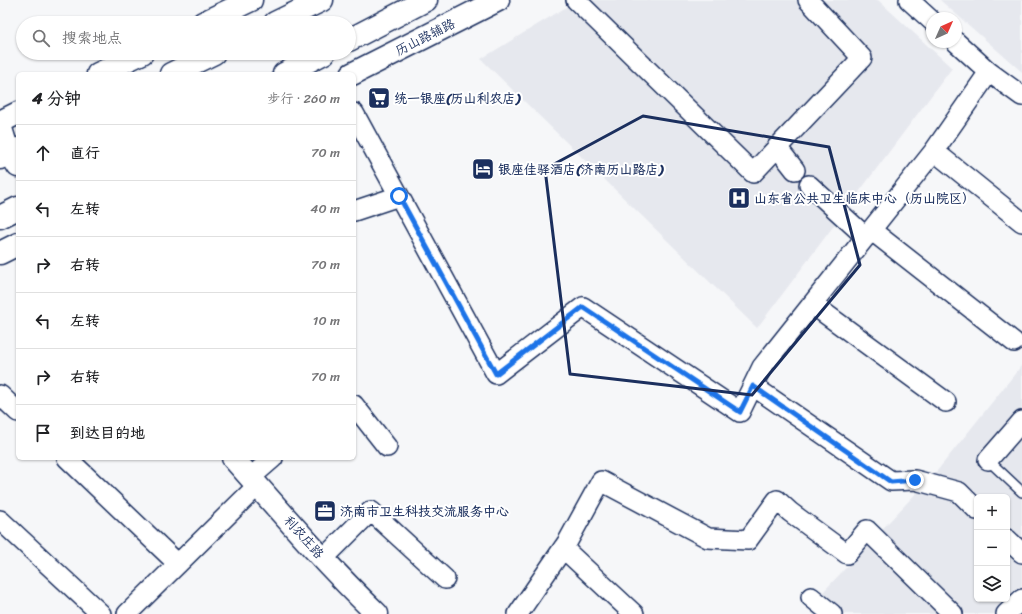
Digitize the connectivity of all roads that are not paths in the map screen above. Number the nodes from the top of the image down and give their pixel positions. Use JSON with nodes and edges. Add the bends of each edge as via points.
{"nodes":[{"id":1,"x":251,"y":0,"type":"edge"},
{"id":2,"x":322,"y":0,"type":"edge"},
{"id":3,"x":426,"y":0,"type":"edge"},
{"id":4,"x":498,"y":0,"type":"edge"},
{"id":5,"x":576,"y":0,"type":"edge"},
{"id":6,"x":808,"y":0,"type":"edge"},
{"id":7,"x":909,"y":0,"type":"edge"},
{"id":8,"x":218,"y":16,"type":"edge"},
{"id":9,"x":289,"y":16,"type":"edge"},
{"id":10,"x":926,"y":16,"type":"edge"},
{"id":11,"x":356,"y":36,"type":"edge"},
{"id":12,"x":962,"y":47,"type":"edge"},
{"id":13,"x":127,"y":60,"type":"edge"},
{"id":14,"x":200,"y":60,"type":"edge"},
{"id":15,"x":311,"y":60,"type":"edge"},
{"id":16,"x":102,"y":72,"type":"edge"},
{"id":17,"x":175,"y":72,"type":"edge"},
{"id":18,"x":288,"y":72,"type":"edge"},
{"id":19,"x":356,"y":72,"type":"edge"},
{"id":20,"x":989,"y":72,"type":"junction"},
{"id":21,"x":1022,"y":96,"type":"edge"},
{"id":22,"x":356,"y":117,"type":"edge"},
{"id":23,"x":5,"y":119,"type":"edge"},
{"id":24,"x":777,"y":147,"type":"junction"},
{"id":25,"x":934,"y":151,"type":"junction"},
{"id":26,"x":11,"y":157,"type":"edge"},
{"id":27,"x":795,"y":170,"type":"dead end"},
{"id":28,"x":809,"y":185,"type":"dead end"},
{"id":29,"x":399,"y":196,"type":"junction"},
{"id":30,"x":16,"y":209,"type":"edge"},
{"id":31,"x":356,"y":210,"type":"edge"},
{"id":32,"x":0,"y":217,"type":"edge"},
{"id":33,"x":1022,"y":222,"type":"edge"},
{"id":34,"x":868,"y":234,"type":"junction"},
{"id":35,"x":16,"y":245,"type":"edge"},
{"id":36,"x":0,"y":254,"type":"edge"},
{"id":37,"x":812,"y":304,"type":"junction"},
{"id":38,"x":1014,"y":342,"type":"dead end"},
{"id":39,"x":753,"y":386,"type":"junction"},
{"id":40,"x":0,"y":395,"type":"edge"},
{"id":41,"x":946,"y":402,"type":"dead end"},
{"id":42,"x":356,"y":408,"type":"edge"},
{"id":43,"x":16,"y":410,"type":"edge"},
{"id":44,"x":1022,"y":421,"type":"edge"},
{"id":45,"x":387,"y":447,"type":"dead end"},
{"id":46,"x":69,"y":460,"type":"edge"},
{"id":47,"x":234,"y":460,"type":"edge"},
{"id":48,"x":271,"y":460,"type":"edge"},
{"id":49,"x":988,"y":460,"type":"joint"},
{"id":50,"x":254,"y":482,"type":"junction"},
{"id":51,"x":1022,"y":492,"type":"edge"},
{"id":52,"x":974,"y":507,"type":"edge"},
{"id":53,"x":0,"y":520,"type":"edge"},
{"id":54,"x":1010,"y":542,"type":"edge"},
{"id":55,"x":563,"y":548,"type":"junction"},
{"id":56,"x":1022,"y":553,"type":"edge"},
{"id":57,"x":323,"y":559,"type":"junction"},
{"id":58,"x":178,"y":564,"type":"junction"},
{"id":59,"x":445,"y":579,"type":"dead end"},
{"id":60,"x":811,"y":597,"type":"dead end"},
{"id":61,"x":1022,"y":599,"type":"edge"},
{"id":62,"x":101,"y":614,"type":"edge"},
{"id":63,"x":127,"y":614,"type":"edge"},
{"id":64,"x":377,"y":614,"type":"edge"},
{"id":65,"x":518,"y":614,"type":"edge"},
{"id":66,"x":634,"y":614,"type":"edge"},
{"id":67,"x":832,"y":614,"type":"edge"},
{"id":68,"x":953,"y":614,"type":"edge"},
{"id":69,"x":1006,"y":614,"type":"edge"}],
"edges":[{"from":1,"to":8,"type":"street"},
{"from":2,"to":9,"type":"street"},
{"from":3,"to":11,"type":"street"},
{"from":4,"to":19,"type":"street","name":"历山路辅路"},
{"from":5,"to":24,"type":"street","via":[[753,173]]},
{"from":6,"to":24,"type":"street","via":[[862,58]]},
{"from":7,"to":10,"type":"street"},
{"from":12,"to":20,"type":"street"},
{"from":13,"to":16,"type":"street"},
{"from":14,"to":17,"type":"street"},
{"from":15,"to":18,"type":"street"},
{"from":20,"to":21,"type":"street"},
{"from":20,"to":25,"type":"street"},
{"from":22,"to":29,"type":"street"},
{"from":23,"to":26,"type":"street"},
{"from":24,"to":27,"type":"street"},
{"from":25,"to":33,"type":"street"},
{"from":25,"to":34,"type":"street"},
{"from":28,"to":34,"type":"street"},
{"from":29,"to":31,"type":"street"},
{"from":29,"to":39,"type":"street","via":[[496,374],[583,307],[740,412]]},
{"from":30,"to":32,"type":"street"},
{"from":34,"to":37,"type":"street"},
{"from":34,"to":38,"type":"street"},
{"from":35,"to":36,"type":"street"},
{"from":37,"to":39,"type":"street","via":[[762,367]]},
{"from":37,"to":41,"type":"street"},
{"from":39,"to":52,"type":"street","via":[[891,482],[915,480],[959,492]]},
{"from":40,"to":43,"type":"street"},
{"from":42,"to":45,"type":"street"},
{"from":44,"to":49,"type":"street"},
{"from":46,"to":58,"type":"street"},
{"from":47,"to":50,"type":"street","name":"利农庄路"},
{"from":48,"to":50,"type":"street"},
{"from":49,"to":51,"type":"lane"},
{"from":50,"to":57,"type":"street","name":"利农庄路"},
{"from":50,"to":58,"type":"street"},
{"from":53,"to":62,"type":"street"},
{"from":54,"to":56,"type":"street"},
{"from":55,"to":65,"type":"street"},
{"from":55,"to":66,"type":"street"},
{"from":55,"to":68,"type":"street","via":[[601,481],[708,538],[748,540],[777,500],[846,554],[867,530]]},
{"from":57,"to":59,"type":"street","via":[[371,511]]},
{"from":57,"to":64,"type":"street","name":"利农庄路"},
{"from":58,"to":63,"type":"street"},
{"from":60,"to":67,"type":"street"},
{"from":61,"to":69,"type":"street"}]}
